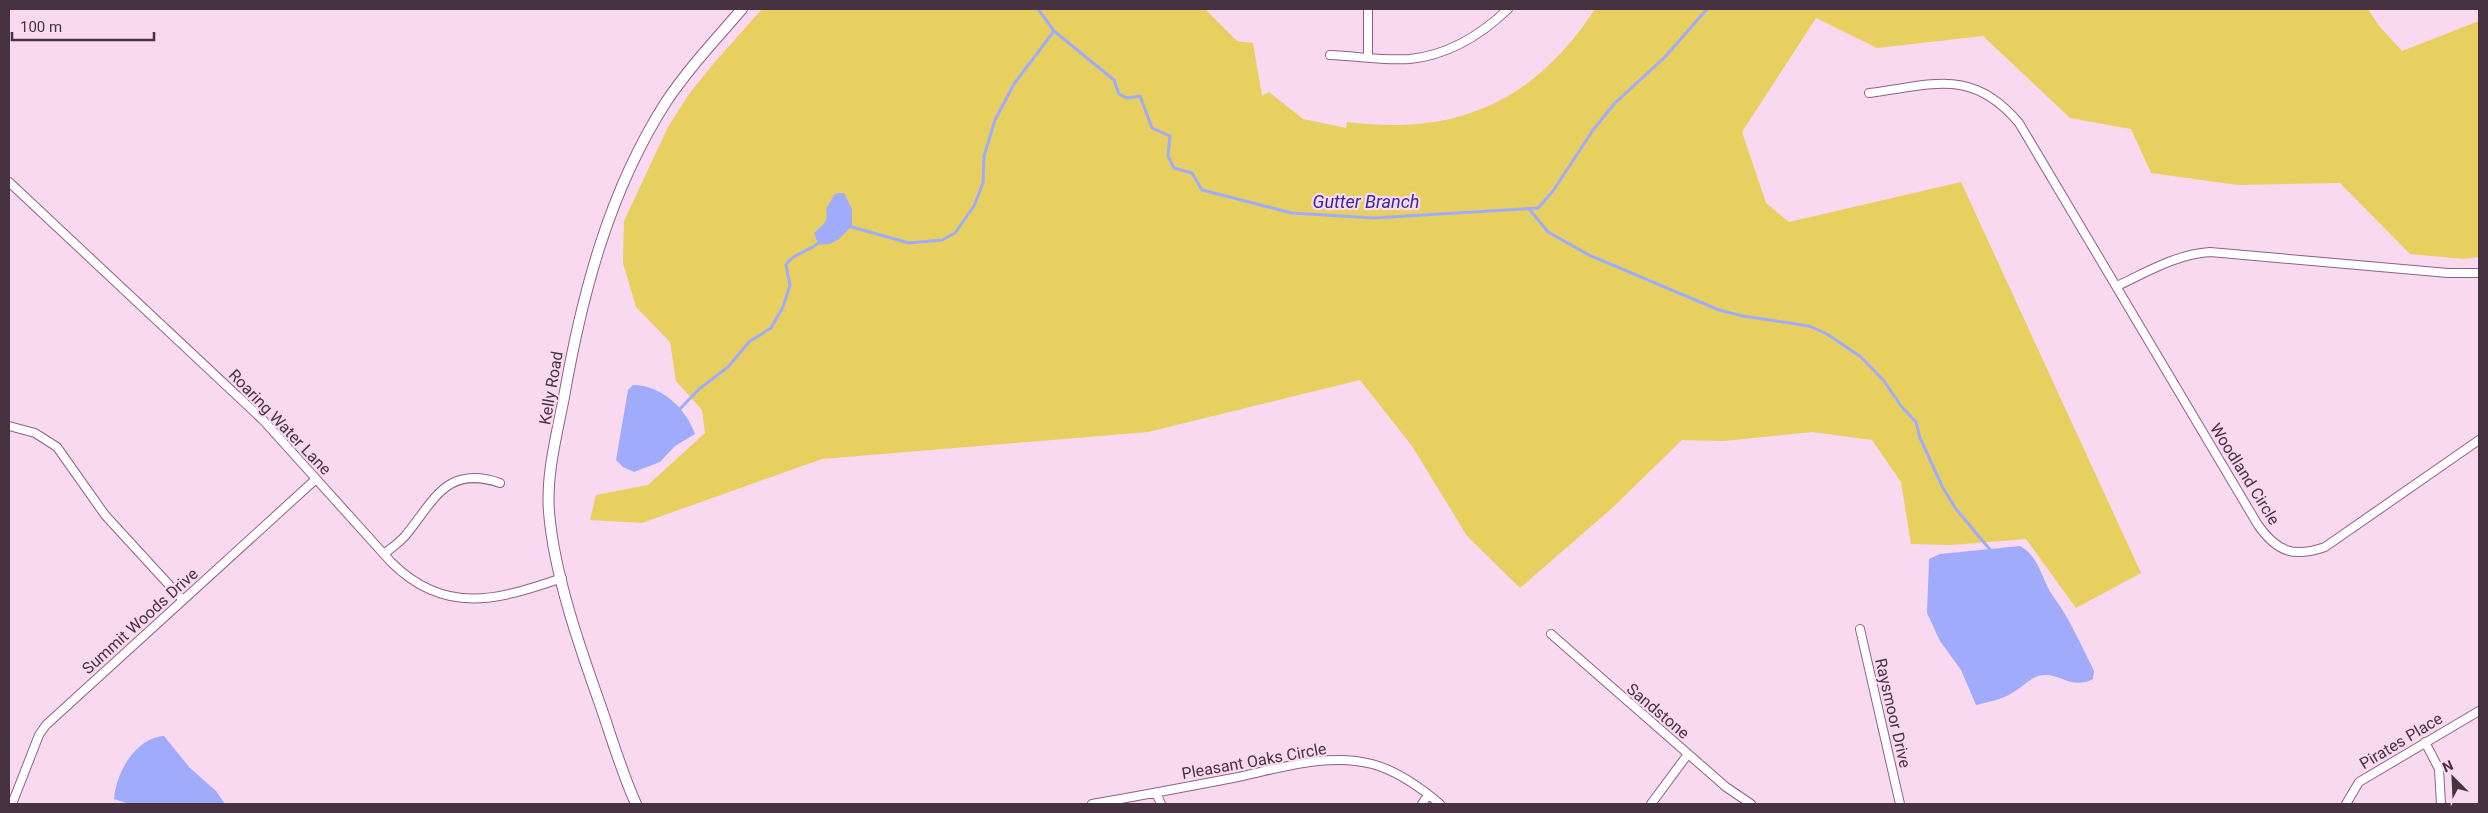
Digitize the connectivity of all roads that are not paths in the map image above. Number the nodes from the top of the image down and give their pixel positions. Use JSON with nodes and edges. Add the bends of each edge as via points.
{"nodes":[{"id":1,"x":742,"y":9,"type":"edge"},
{"id":2,"x":1368,"y":9,"type":"edge"},
{"id":3,"x":1508,"y":9,"type":"edge"},
{"id":4,"x":1330,"y":55,"type":"dead end"},
{"id":5,"x":1368,"y":57,"type":"junction"},
{"id":6,"x":1869,"y":93,"type":"dead end"},
{"id":7,"x":9,"y":182,"type":"edge"},
{"id":8,"x":2479,"y":272,"type":"edge"},
{"id":9,"x":2118,"y":286,"type":"junction"},
{"id":10,"x":9,"y":426,"type":"edge"},
{"id":11,"x":2479,"y":440,"type":"edge"},
{"id":12,"x":316,"y":478,"type":"junction"},
{"id":13,"x":500,"y":483,"type":"dead end"},
{"id":14,"x":384,"y":554,"type":"junction"},
{"id":15,"x":562,"y":578,"type":"junction"},
{"id":16,"x":182,"y":600,"type":"junction"},
{"id":17,"x":1860,"y":629,"type":"dead end"},
{"id":18,"x":1551,"y":634,"type":"dead end"},
{"id":19,"x":2479,"y":711,"type":"edge"},
{"id":20,"x":2425,"y":742,"type":"junction"},
{"id":21,"x":1688,"y":754,"type":"junction"},
{"id":22,"x":1156,"y":793,"type":"junction"},
{"id":23,"x":1428,"y":795,"type":"junction"},
{"id":24,"x":12,"y":804,"type":"edge"},
{"id":25,"x":636,"y":804,"type":"edge"},
{"id":26,"x":1092,"y":804,"type":"edge"},
{"id":27,"x":1161,"y":804,"type":"edge"},
{"id":28,"x":1422,"y":804,"type":"edge"},
{"id":29,"x":1440,"y":804,"type":"edge"},
{"id":30,"x":1651,"y":804,"type":"edge"},
{"id":31,"x":1751,"y":804,"type":"edge"},
{"id":32,"x":1900,"y":804,"type":"edge"},
{"id":33,"x":2346,"y":804,"type":"edge"},
{"id":34,"x":2441,"y":804,"type":"edge"}],
"edges":[{"from":1,"to":15,"type":"street","name":"Kelly Road","via":[[680,82],[650,130],[616,203],[589,277],[551,473],[549,515]]},
{"from":2,"to":5,"type":"street"},
{"from":3,"to":5,"type":"street","via":[[1488,28],[1449,49],[1410,58]]},
{"from":4,"to":5,"type":"street"},
{"from":6,"to":9,"type":"street","name":"Woodland Circle","via":[[1957,84],[1974,87],[1994,98],[2019,123]]},
{"from":7,"to":12,"type":"street","name":"Roaring Water Lane","via":[[263,420]]},
{"from":8,"to":9,"type":"street","via":[[2448,273],[2203,253],[2179,258]]},
{"from":9,"to":11,"type":"street","name":"Woodland Circle","via":[[2258,525],[2281,549],[2306,553],[2325,547]]},
{"from":10,"to":16,"type":"street","via":[[36,433],[57,447],[105,515]]},
{"from":12,"to":14,"type":"street","name":"Roaring Water Lane"},
{"from":12,"to":16,"type":"street","name":"Summit Woods Drive"},
{"from":13,"to":14,"type":"street","via":[[470,479],[448,486],[430,500],[406,534]]},
{"from":14,"to":15,"type":"street","name":"Roaring Water Lane","via":[[399,570],[425,588],[466,599],[498,598]]},
{"from":15,"to":25,"type":"street","name":"Kelly Road","via":[[589,674]]},
{"from":16,"to":24,"type":"street","name":"Summit Woods Drive","via":[[46,725]]},
{"from":17,"to":32,"type":"street","name":"Raysmoor Drive"},
{"from":18,"to":21,"type":"street","name":"Sandstone"},
{"from":19,"to":20,"type":"street","name":"Pirates Place"},
{"from":20,"to":33,"type":"street","name":"Pirates Place","via":[[2359,782]]},
{"from":20,"to":34,"type":"street","via":[[2439,769]]},
{"from":21,"to":30,"type":"street"},
{"from":21,"to":31,"type":"street","name":"Sandstone"},
{"from":22,"to":23,"type":"street","name":"Pleasant Oaks Circle","via":[[1292,766],[1341,761],[1388,769]]},
{"from":22,"to":26,"type":"street","name":"Pleasant Oaks Circle"},
{"from":22,"to":27,"type":"street"},
{"from":23,"to":28,"type":"street"},
{"from":23,"to":29,"type":"street","name":"Pleasant Oaks Circle"}]}
